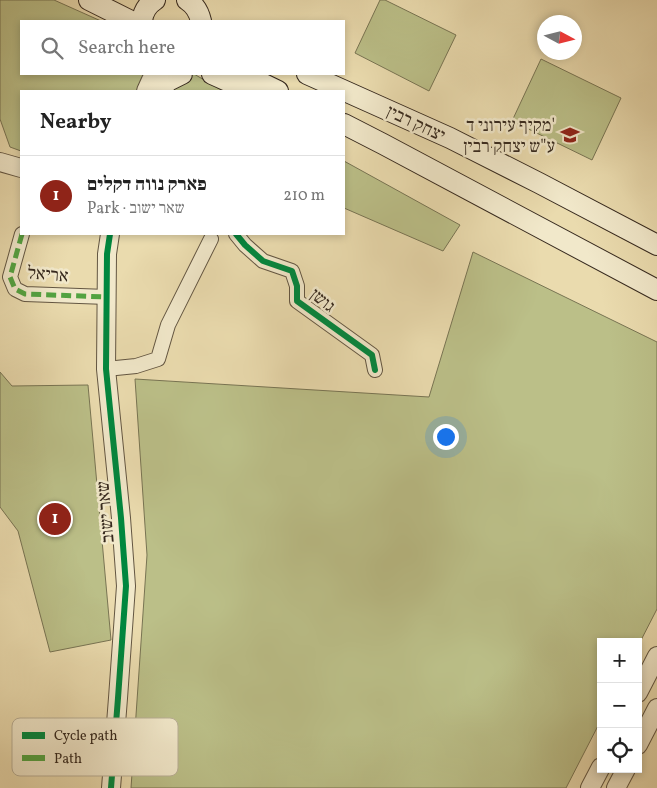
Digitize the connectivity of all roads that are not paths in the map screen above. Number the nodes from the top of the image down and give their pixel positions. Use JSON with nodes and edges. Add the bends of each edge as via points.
{"nodes":[{"id":1,"x":89,"y":0,"type":"edge"},
{"id":2,"x":155,"y":0,"type":"edge"},
{"id":3,"x":129,"y":20,"type":"edge"},
{"id":4,"x":142,"y":20,"type":"edge"},
{"id":5,"x":146,"y":75,"type":"edge"},
{"id":6,"x":155,"y":75,"type":"edge"},
{"id":7,"x":180,"y":75,"type":"edge"},
{"id":8,"x":214,"y":75,"type":"edge"},
{"id":9,"x":245,"y":75,"type":"edge"},
{"id":10,"x":309,"y":75,"type":"edge"},
{"id":11,"x":145,"y":90,"type":"edge"},
{"id":12,"x":146,"y":90,"type":"edge"},
{"id":13,"x":160,"y":90,"type":"edge"},
{"id":14,"x":248,"y":90,"type":"edge"},
{"id":15,"x":276,"y":90,"type":"edge"},
{"id":16,"x":343,"y":90,"type":"edge"},
{"id":17,"x":345,"y":91,"type":"edge"},
{"id":18,"x":345,"y":125,"type":"edge"},
{"id":19,"x":0,"y":162,"type":"edge"},
{"id":20,"x":20,"y":168,"type":"edge"},
{"id":21,"x":22,"y":235,"type":"edge"},
{"id":22,"x":110,"y":235,"type":"edge"},
{"id":23,"x":237,"y":235,"type":"edge"},
{"id":24,"x":211,"y":239,"type":"dead end"},
{"id":25,"x":657,"y":245,"type":"edge"},
{"id":26,"x":657,"y":290,"type":"edge"},
{"id":27,"x":106,"y":297,"type":"junction"},
{"id":28,"x":106,"y":370,"type":"junction"},
{"id":29,"x":375,"y":370,"type":"dead end"},
{"id":30,"x":657,"y":656,"type":"edge"},
{"id":31,"x":642,"y":685,"type":"edge"},
{"id":32,"x":657,"y":708,"type":"edge"},
{"id":33,"x":116,"y":718,"type":"edge"},
{"id":34,"x":642,"y":737,"type":"edge"},
{"id":35,"x":598,"y":773,"type":"edge"},
{"id":36,"x":624,"y":773,"type":"edge"},
{"id":37,"x":590,"y":788,"type":"edge"},
{"id":38,"x":616,"y":788,"type":"edge"}],
"edges":[{"from":1,"to":3,"type":"main road"},
{"from":2,"to":4,"type":"main road","via":[[146,8]]},
{"from":5,"to":11,"type":"street"},
{"from":6,"to":12,"type":"street"},
{"from":7,"to":13,"type":"main road"},
{"from":8,"to":14,"type":"main road"},
{"from":9,"to":15,"type":"main road"},
{"from":10,"to":16,"type":"main road","name":"יצחק רבין"},
{"from":17,"to":25,"type":"main road","name":"יצחק רבין","via":[[450,138]]},
{"from":18,"to":26,"type":"main road","name":"יצחק רבין"},
{"from":19,"to":20,"type":"street"},
{"from":21,"to":27,"type":"street","name":"אריאל","via":[[10,277],[15,289],[25,294]]},
{"from":22,"to":27,"type":"street","name":"שאר ישוב"},
{"from":23,"to":29,"type":"street","name":"גושן","via":[[263,261],[292,271],[297,301],[372,355]]},
{"from":24,"to":28,"type":"street","via":[[168,325],[158,359]]},
{"from":27,"to":28,"type":"street","name":"שאר ישוב"},
{"from":28,"to":33,"type":"street","name":"שאר ישוב","via":[[126,586]]},
{"from":30,"to":31,"type":"street"},
{"from":32,"to":34,"type":"street"},
{"from":35,"to":37,"type":"street"},
{"from":36,"to":38,"type":"street"}]}
